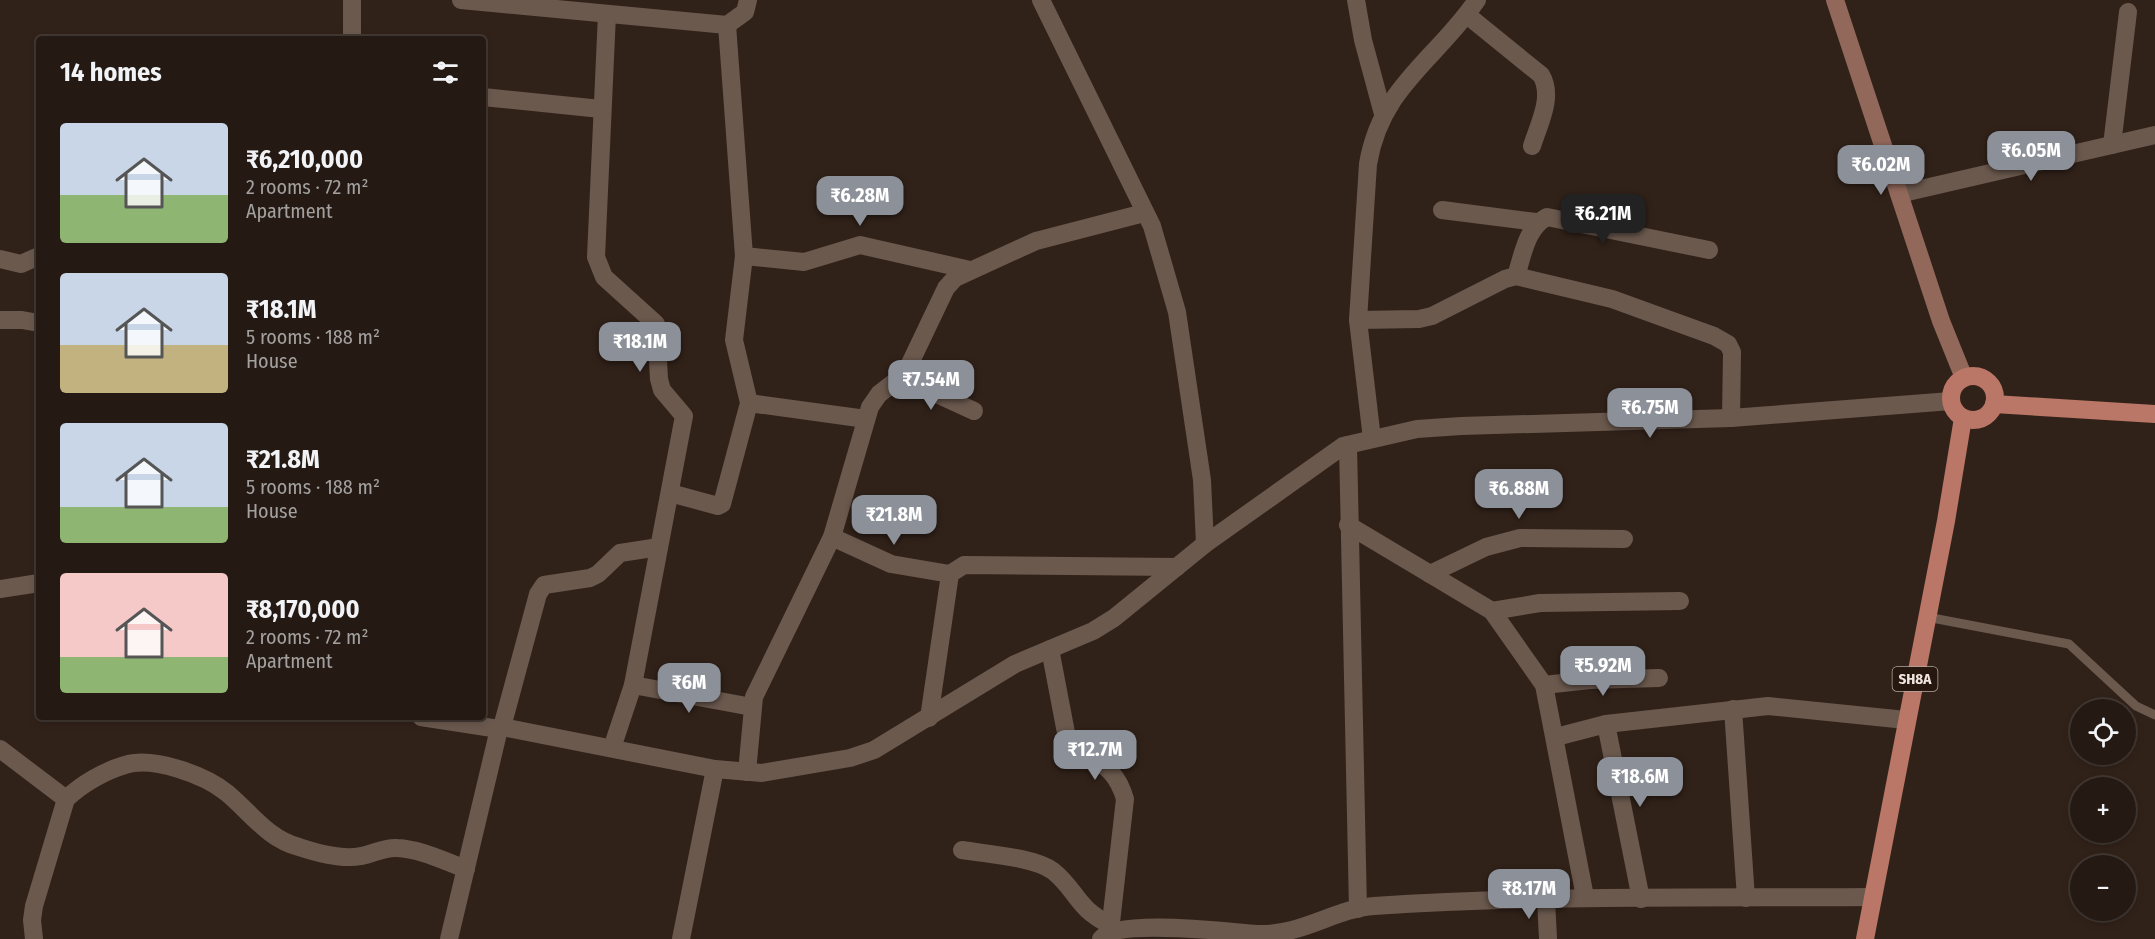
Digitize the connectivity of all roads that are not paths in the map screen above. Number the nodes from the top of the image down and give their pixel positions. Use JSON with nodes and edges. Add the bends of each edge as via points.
{"nodes":[{"id":1,"x":352,"y":0,"type":"edge"},
{"id":2,"x":461,"y":0,"type":"edge"},
{"id":3,"x":748,"y":0,"type":"edge"},
{"id":4,"x":1041,"y":0,"type":"edge"},
{"id":5,"x":1356,"y":0,"type":"edge"},
{"id":6,"x":1477,"y":0,"type":"edge"},
{"id":7,"x":1835,"y":0,"type":"edge"},
{"id":8,"x":553,"y":5,"type":"edge"},
{"id":9,"x":2128,"y":12,"type":"dead end"},
{"id":10,"x":607,"y":14,"type":"junction"},
{"id":11,"x":1467,"y":15,"type":"junction"},
{"id":12,"x":727,"y":25,"type":"junction"},
{"id":13,"x":352,"y":36,"type":"edge"},
{"id":14,"x":486,"y":97,"type":"edge"},
{"id":15,"x":601,"y":109,"type":"junction"},
{"id":16,"x":1383,"y":114,"type":"junction"},
{"id":17,"x":2155,"y":135,"type":"edge"},
{"id":18,"x":2112,"y":145,"type":"junction"},
{"id":19,"x":1532,"y":146,"type":"dead end"},
{"id":20,"x":1899,"y":194,"type":"junction"},
{"id":21,"x":1442,"y":210,"type":"dead end"},
{"id":22,"x":1144,"y":213,"type":"junction"},
{"id":23,"x":1536,"y":222,"type":"junction"},
{"id":24,"x":1709,"y":250,"type":"dead end"},
{"id":25,"x":744,"y":256,"type":"junction"},
{"id":26,"x":36,"y":257,"type":"edge"},
{"id":27,"x":0,"y":260,"type":"edge"},
{"id":28,"x":970,"y":270,"type":"junction"},
{"id":29,"x":1516,"y":276,"type":"junction"},
{"id":30,"x":0,"y":320,"type":"edge"},
{"id":31,"x":1358,"y":320,"type":"junction"},
{"id":32,"x":36,"y":323,"type":"edge"},
{"id":33,"x":902,"y":378,"type":"junction"},
{"id":34,"x":1964,"y":378,"type":"junction"},
{"id":35,"x":1951,"y":401,"type":"junction"},
{"id":36,"x":749,"y":403,"type":"junction"},
{"id":37,"x":1994,"y":404,"type":"junction"},
{"id":38,"x":974,"y":411,"type":"dead end"},
{"id":39,"x":2155,"y":414,"type":"edge"},
{"id":40,"x":1731,"y":418,"type":"junction"},
{"id":41,"x":1963,"y":418,"type":"junction"},
{"id":42,"x":866,"y":419,"type":"junction"},
{"id":43,"x":1372,"y":439,"type":"junction"},
{"id":44,"x":1346,"y":445,"type":"junction"},
{"id":45,"x":670,"y":493,"type":"junction"},
{"id":46,"x":1348,"y":525,"type":"junction"},
{"id":47,"x":832,"y":537,"type":"junction"},
{"id":48,"x":1624,"y":539,"type":"dead end"},
{"id":49,"x":1210,"y":541,"type":"junction"},
{"id":50,"x":659,"y":547,"type":"junction"},
{"id":51,"x":1177,"y":567,"type":"junction"},
{"id":52,"x":950,"y":574,"type":"junction"},
{"id":53,"x":1430,"y":574,"type":"junction"},
{"id":54,"x":36,"y":583,"type":"edge"},
{"id":55,"x":0,"y":588,"type":"edge"},
{"id":56,"x":1680,"y":601,"type":"dead end"},
{"id":57,"x":1492,"y":611,"type":"junction"},
{"id":58,"x":1927,"y":617,"type":"junction"},
{"id":59,"x":1050,"y":649,"type":"junction"},
{"id":60,"x":1659,"y":678,"type":"dead end"},
{"id":61,"x":633,"y":685,"type":"junction"},
{"id":62,"x":1544,"y":685,"type":"junction"},
{"id":63,"x":752,"y":707,"type":"junction"},
{"id":64,"x":1733,"y":709,"type":"junction"},
{"id":65,"x":2155,"y":715,"type":"edge"},
{"id":66,"x":929,"y":718,"type":"junction"},
{"id":67,"x":443,"y":720,"type":"edge"},
{"id":68,"x":1906,"y":720,"type":"junction"},
{"id":69,"x":1606,"y":724,"type":"junction"},
{"id":70,"x":500,"y":728,"type":"junction"},
{"id":71,"x":1556,"y":737,"type":"junction"},
{"id":72,"x":612,"y":748,"type":"junction"},
{"id":73,"x":0,"y":749,"type":"edge"},
{"id":74,"x":715,"y":769,"type":"junction"},
{"id":75,"x":747,"y":772,"type":"junction"},
{"id":76,"x":66,"y":798,"type":"junction"},
{"id":77,"x":962,"y":850,"type":"dead end"},
{"id":78,"x":466,"y":869,"type":"junction"},
{"id":79,"x":1585,"y":897,"type":"junction"},
{"id":80,"x":1873,"y":897,"type":"junction"},
{"id":81,"x":1746,"y":898,"type":"junction"},
{"id":82,"x":1546,"y":899,"type":"junction"},
{"id":83,"x":1641,"y":899,"type":"junction"},
{"id":84,"x":1358,"y":909,"type":"junction"},
{"id":85,"x":1107,"y":932,"type":"edge"},
{"id":86,"x":34,"y":939,"type":"edge"},
{"id":87,"x":449,"y":939,"type":"edge"},
{"id":88,"x":681,"y":939,"type":"edge"},
{"id":89,"x":1548,"y":939,"type":"edge"},
{"id":90,"x":1865,"y":939,"type":"edge"}],
"edges":[{"from":1,"to":13,"type":"street"},
{"from":2,"to":8,"type":"street"},
{"from":3,"to":12,"type":"street","via":[[745,12]]},
{"from":4,"to":22,"type":"street"},
{"from":5,"to":16,"type":"street"},
{"from":6,"to":11,"type":"street"},
{"from":7,"to":20,"type":"main road"},
{"from":8,"to":10,"type":"street"},
{"from":9,"to":18,"type":"street"},
{"from":10,"to":12,"type":"street"},
{"from":10,"to":15,"type":"street"},
{"from":11,"to":16,"type":"street","via":[[1394,95]]},
{"from":11,"to":19,"type":"street","via":[[1547,84]]},
{"from":12,"to":25,"type":"street"},
{"from":14,"to":15,"type":"street"},
{"from":15,"to":45,"type":"street","via":[[596,257],[604,277],[656,324],[658,379],[662,390],[684,416]]},
{"from":16,"to":31,"type":"street","via":[[1372,140],[1368,164]]},
{"from":17,"to":18,"type":"street"},
{"from":18,"to":20,"type":"street"},
{"from":20,"to":34,"type":"main road"},
{"from":21,"to":23,"type":"street"},
{"from":22,"to":28,"type":"street","via":[[1036,240]]},
{"from":22,"to":49,"type":"street","via":[[1152,226],[1177,312]]},
{"from":23,"to":24,"type":"street","via":[[1553,216]]},
{"from":23,"to":29,"type":"street"},
{"from":25,"to":28,"type":"street","via":[[804,262],[860,244]]},
{"from":25,"to":36,"type":"street","via":[[734,340]]},
{"from":26,"to":27,"type":"street","via":[[21,264]]},
{"from":28,"to":33,"type":"street","via":[[946,288]]},
{"from":29,"to":31,"type":"street","via":[[1441,314]]},
{"from":29,"to":40,"type":"street","via":[[1622,302],[1721,339],[1732,352]]},
{"from":30,"to":32,"type":"street"},
{"from":31,"to":43,"type":"street"},
{"from":33,"to":38,"type":"street"},
{"from":33,"to":42,"type":"street","via":[[875,398]]},
{"from":34,"to":35,"type":"main road","via":[[1952,392]]},
{"from":34,"to":37,"type":"main road","via":[[1983,379],[1990,385]]},
{"from":35,"to":40,"type":"street"},
{"from":35,"to":41,"type":"main road"},
{"from":36,"to":42,"type":"street"},
{"from":36,"to":45,"type":"street","via":[[722,504]]},
{"from":37,"to":39,"type":"main road"},
{"from":37,"to":41,"type":"main road","via":[[1982,418]]},
{"from":40,"to":43,"type":"street","via":[[1461,426],[1418,429]]},
{"from":41,"to":58,"type":"main road","number":"SH8A"},
{"from":42,"to":47,"type":"street"},
{"from":43,"to":44,"type":"street"},
{"from":44,"to":46,"type":"street"},
{"from":44,"to":49,"type":"street"},
{"from":45,"to":50,"type":"street"},
{"from":46,"to":53,"type":"street"},
{"from":46,"to":84,"type":"street"},
{"from":47,"to":52,"type":"street","via":[[891,564]]},
{"from":47,"to":63,"type":"street"},
{"from":48,"to":53,"type":"street","via":[[1503,541]]},
{"from":49,"to":51,"type":"street"},
{"from":50,"to":61,"type":"street"},
{"from":50,"to":70,"type":"street","via":[[620,553],[590,578],[544,585],[538,594]]},
{"from":51,"to":52,"type":"street","via":[[976,563]]},
{"from":51,"to":59,"type":"street","via":[[1114,618]]},
{"from":52,"to":66,"type":"street"},
{"from":53,"to":57,"type":"street"},
{"from":54,"to":55,"type":"street"},
{"from":56,"to":57,"type":"street","via":[[1539,603]]},
{"from":57,"to":62,"type":"street"},
{"from":58,"to":65,"type":"lane","via":[[2068,644],[2136,706]]},
{"from":58,"to":68,"type":"main road","number":"SH8A"},
{"from":59,"to":66,"type":"street","via":[[1015,664]]},
{"from":59,"to":85,"type":"street","via":[[1067,738],[1112,771],[1125,799]]},
{"from":60,"to":62,"type":"street"},
{"from":61,"to":63,"type":"street"},
{"from":61,"to":72,"type":"street"},
{"from":62,"to":71,"type":"street"},
{"from":63,"to":75,"type":"street"},
{"from":64,"to":68,"type":"street","via":[[1768,706]]},
{"from":64,"to":69,"type":"street"},
{"from":64,"to":81,"type":"street"},
{"from":66,"to":75,"type":"street","via":[[891,741],[850,758],[762,773]]},
{"from":67,"to":70,"type":"street"},
{"from":68,"to":80,"type":"main road","number":"SH8A"},
{"from":69,"to":71,"type":"street"},
{"from":69,"to":83,"type":"street"},
{"from":70,"to":72,"type":"street"},
{"from":70,"to":78,"type":"street"},
{"from":71,"to":79,"type":"street"},
{"from":72,"to":74,"type":"street"},
{"from":73,"to":76,"type":"street"},
{"from":74,"to":75,"type":"street"},
{"from":74,"to":88,"type":"street"},
{"from":76,"to":78,"type":"street","via":[[80,786],[126,764],[187,770],[227,793],[279,840],[298,847],[350,856],[390,848],[409,849]]},
{"from":76,"to":86,"type":"street","via":[[34,906]]},
{"from":77,"to":85,"type":"street","via":[[1038,864],[1053,871]]},
{"from":78,"to":87,"type":"street"},
{"from":79,"to":82,"type":"street"},
{"from":79,"to":83,"type":"street"},
{"from":80,"to":81,"type":"street"},
{"from":80,"to":90,"type":"main road","number":"SH8A"},
{"from":81,"to":83,"type":"street"},
{"from":82,"to":84,"type":"street"},
{"from":82,"to":89,"type":"street"},
{"from":84,"to":85,"type":"street","via":[[1284,933],[1139,927]]}]}
